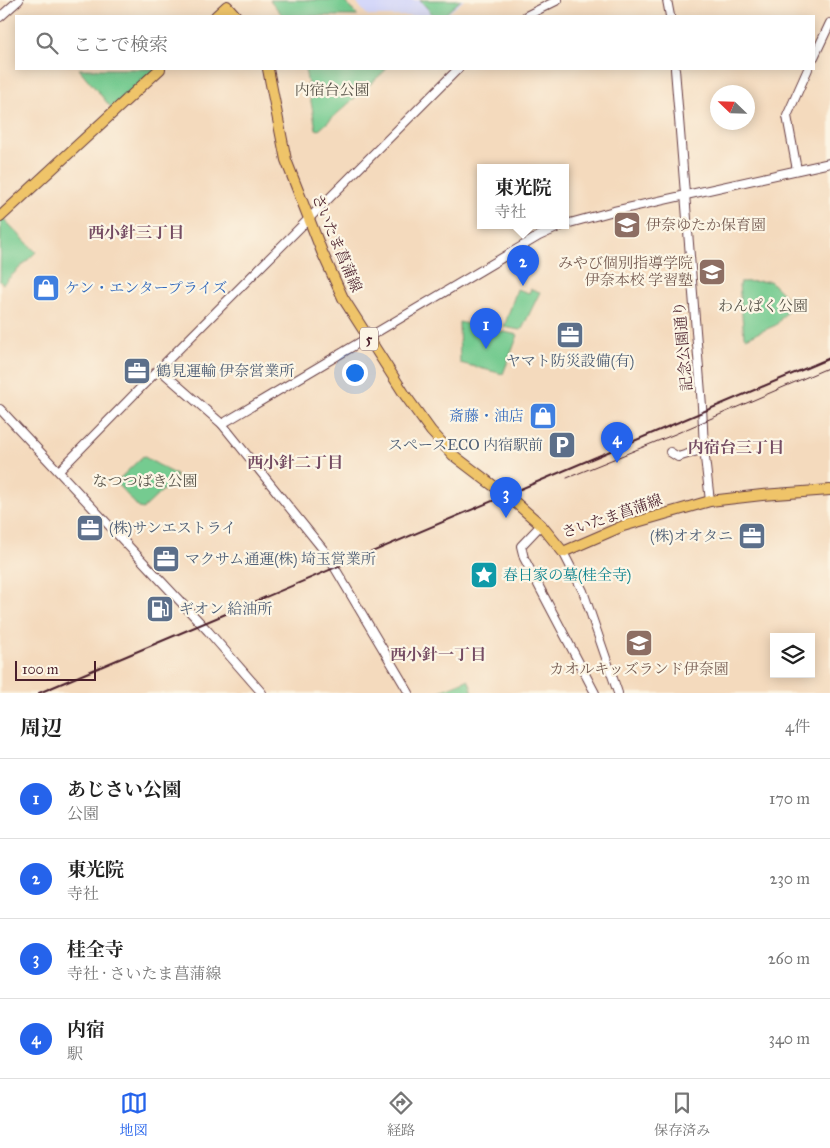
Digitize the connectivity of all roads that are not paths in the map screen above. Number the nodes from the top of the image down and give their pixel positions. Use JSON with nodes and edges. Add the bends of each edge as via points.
{"nodes":[{"id":1,"x":19,"y":0,"type":"edge"},
{"id":2,"x":558,"y":0,"type":"edge"},
{"id":3,"x":668,"y":0,"type":"edge"},
{"id":4,"x":230,"y":3,"type":"edge"},
{"id":5,"x":217,"y":15,"type":"edge"},
{"id":6,"x":236,"y":15,"type":"edge"},
{"id":7,"x":528,"y":15,"type":"edge"},
{"id":8,"x":670,"y":15,"type":"edge"},
{"id":9,"x":0,"y":17,"type":"edge"},
{"id":10,"x":830,"y":23,"type":"edge"},
{"id":11,"x":815,"y":55,"type":"edge"},
{"id":12,"x":159,"y":70,"type":"edge"},
{"id":13,"x":268,"y":70,"type":"edge"},
{"id":14,"x":457,"y":70,"type":"edge"},
{"id":15,"x":675,"y":70,"type":"edge"},
{"id":16,"x":808,"y":70,"type":"edge"},
{"id":17,"x":830,"y":163,"type":"edge"},
{"id":18,"x":797,"y":170,"type":"junction"},
{"id":19,"x":685,"y":196,"type":"junction"},
{"id":20,"x":0,"y":217,"type":"edge"},
{"id":21,"x":309,"y":219,"type":"junction"},
{"id":22,"x":569,"y":223,"type":"edge"},
{"id":23,"x":554,"y":229,"type":"edge"},
{"id":24,"x":367,"y":337,"type":"junction"},
{"id":25,"x":159,"y":369,"type":"junction"},
{"id":26,"x":0,"y":409,"type":"edge"},
{"id":27,"x":222,"y":424,"type":"junction"},
{"id":28,"x":704,"y":449,"type":"junction"},
{"id":29,"x":670,"y":452,"type":"dead end"},
{"id":30,"x":59,"y":471,"type":"junction"},
{"id":31,"x":830,"y":490,"type":"edge"},
{"id":32,"x":710,"y":501,"type":"junction"},
{"id":33,"x":541,"y":525,"type":"junction"},
{"id":34,"x":563,"y":552,"type":"junction"},
{"id":35,"x":262,"y":693,"type":"edge"},
{"id":36,"x":408,"y":693,"type":"edge"},
{"id":37,"x":595,"y":693,"type":"edge"},
{"id":38,"x":618,"y":693,"type":"edge"}],
"edges":[{"from":1,"to":9,"type":"street"},
{"from":2,"to":7,"type":"street"},
{"from":3,"to":8,"type":"street"},
{"from":4,"to":5,"type":"main road"},
{"from":4,"to":6,"type":"main road"},
{"from":10,"to":11,"type":"street"},
{"from":12,"to":20,"type":"main road"},
{"from":13,"to":21,"type":"main road","name":"さいたま菖蒲線","number":"5","via":[[286,160]]},
{"from":14,"to":21,"type":"street"},
{"from":15,"to":19,"type":"street","name":"記念公園通り"},
{"from":16,"to":18,"type":"street","via":[[787,116]]},
{"from":17,"to":18,"type":"street"},
{"from":18,"to":19,"type":"street"},
{"from":19,"to":22,"type":"street"},
{"from":19,"to":28,"type":"street","name":"記念公園通り"},
{"from":21,"to":24,"type":"main road","name":"さいたま菖蒲線","number":"5","via":[[336,286]]},
{"from":21,"to":25,"type":"street"},
{"from":23,"to":24,"type":"street"},
{"from":24,"to":27,"type":"street"},
{"from":24,"to":33,"type":"main road","name":"さいたま菖蒲線","number":"5","via":[[436,437],[453,455]]},
{"from":25,"to":27,"type":"street"},
{"from":25,"to":30,"type":"street"},
{"from":26,"to":30,"type":"street"},
{"from":27,"to":36,"type":"street","via":[[326,553]]},
{"from":28,"to":29,"type":"street","via":[[678,457]]},
{"from":28,"to":32,"type":"street","name":"記念公園通り"},
{"from":30,"to":35,"type":"street"},
{"from":31,"to":32,"type":"main road","name":"さいたま菖蒲線"},
{"from":32,"to":34,"type":"main road","name":"さいたま菖蒲線","via":[[623,526]]},
{"from":33,"to":34,"type":"main road","name":"さいたま菖蒲線","number":"5"},
{"from":33,"to":37,"type":"street","via":[[521,546],[524,558]]},
{"from":34,"to":38,"type":"street","via":[[583,592]]}]}
